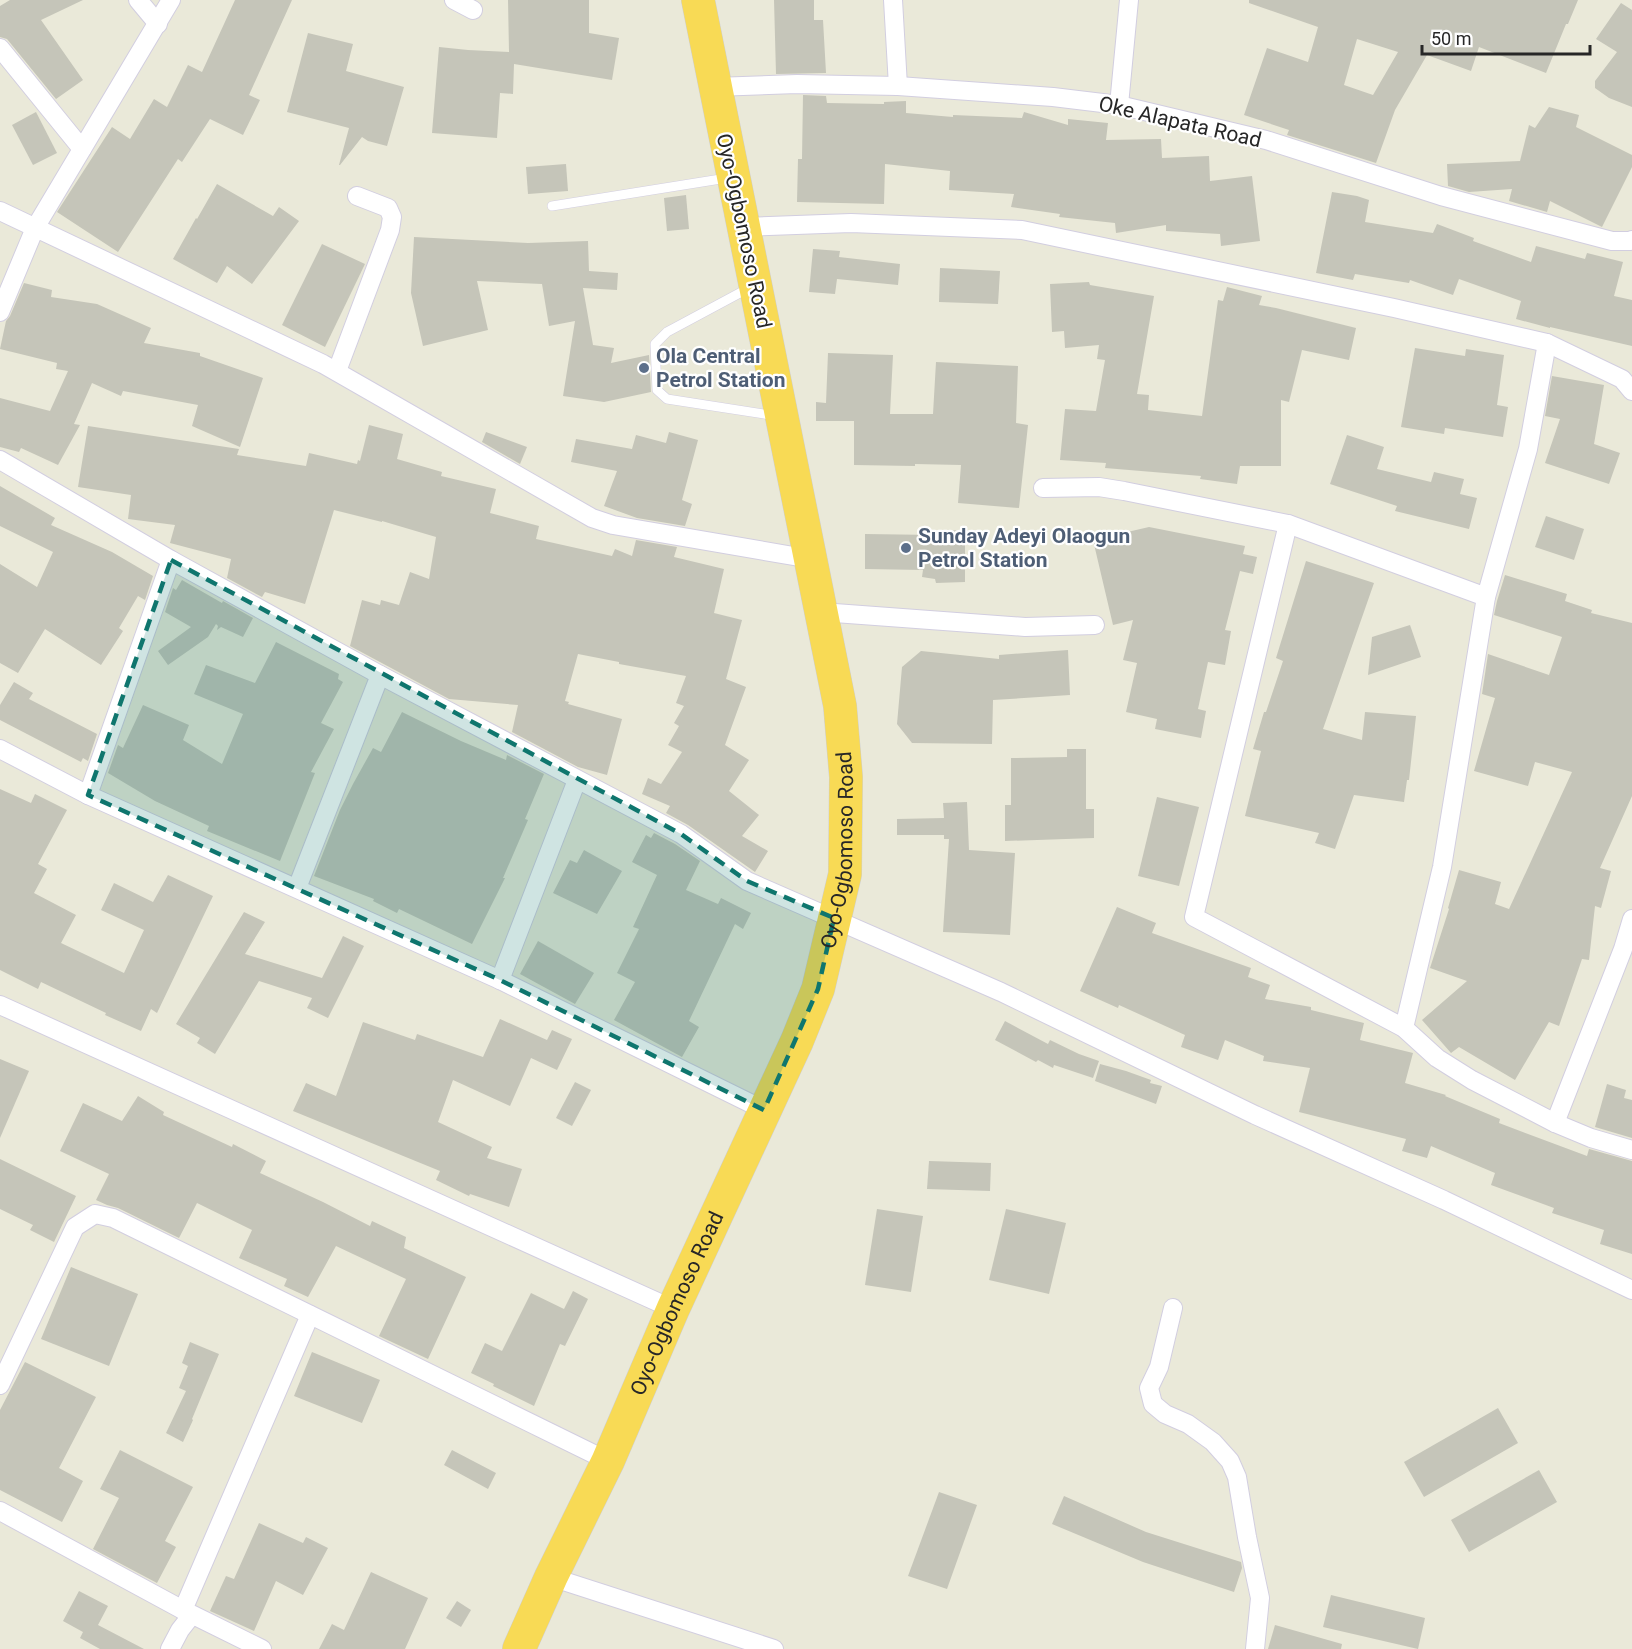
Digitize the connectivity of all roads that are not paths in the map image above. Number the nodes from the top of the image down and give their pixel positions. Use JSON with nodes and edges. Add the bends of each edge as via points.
{"nodes":[{"id":1,"x":138,"y":0,"type":"edge"},
{"id":2,"x":171,"y":0,"type":"edge"},
{"id":3,"x":454,"y":0,"type":"edge"},
{"id":4,"x":698,"y":0,"type":"edge"},
{"id":5,"x":893,"y":0,"type":"edge"},
{"id":6,"x":1130,"y":0,"type":"edge"},
{"id":7,"x":472,"y":10,"type":"dead end"},
{"id":8,"x":158,"y":24,"type":"junction"},
{"id":9,"x":0,"y":48,"type":"edge"},
{"id":10,"x":898,"y":86,"type":"junction"},
{"id":11,"x":714,"y":87,"type":"junction"},
{"id":12,"x":1119,"y":105,"type":"junction"},
{"id":13,"x":82,"y":148,"type":"junction"},
{"id":14,"x":734,"y":176,"type":"junction"},
{"id":15,"x":357,"y":196,"type":"dead end"},
{"id":16,"x":552,"y":206,"type":"dead end"},
{"id":17,"x":0,"y":211,"type":"edge"},
{"id":18,"x":744,"y":227,"type":"junction"},
{"id":19,"x":35,"y":228,"type":"junction"},
{"id":20,"x":1632,"y":240,"type":"edge"},
{"id":21,"x":756,"y":284,"type":"junction"},
{"id":22,"x":0,"y":312,"type":"edge"},
{"id":23,"x":1547,"y":343,"type":"junction"},
{"id":24,"x":337,"y":371,"type":"junction"},
{"id":25,"x":1632,"y":391,"type":"edge"},
{"id":26,"x":782,"y":417,"type":"junction"},
{"id":27,"x":0,"y":460,"type":"edge"},
{"id":28,"x":1043,"y":488,"type":"dead end"},
{"id":29,"x":1288,"y":524,"type":"junction"},
{"id":30,"x":811,"y":559,"type":"junction"},
{"id":31,"x":171,"y":560,"type":"junction"},
{"id":32,"x":1486,"y":597,"type":"junction"},
{"id":33,"x":821,"y":612,"type":"junction"},
{"id":34,"x":1095,"y":625,"type":"dead end"},
{"id":35,"x":380,"y":675,"type":"junction"},
{"id":36,"x":0,"y":749,"type":"edge"},
{"id":37,"x":577,"y":780,"type":"junction"},
{"id":38,"x":88,"y":795,"type":"junction"},
{"id":39,"x":297,"y":888,"type":"junction"},
{"id":40,"x":834,"y":918,"type":"junction"},
{"id":41,"x":1632,"y":919,"type":"edge"},
{"id":42,"x":1628,"y":950,"type":"edge"},
{"id":43,"x":500,"y":980,"type":"junction"},
{"id":44,"x":0,"y":1005,"type":"edge"},
{"id":45,"x":1404,"y":1028,"type":"junction"},
{"id":46,"x":764,"y":1110,"type":"junction"},
{"id":47,"x":1555,"y":1123,"type":"junction"},
{"id":48,"x":1632,"y":1150,"type":"edge"},
{"id":49,"x":1632,"y":1290,"type":"edge"},
{"id":50,"x":1173,"y":1308,"type":"dead end"},
{"id":51,"x":673,"y":1309,"type":"junction"},
{"id":52,"x":310,"y":1315,"type":"junction"},
{"id":53,"x":0,"y":1385,"type":"edge"},
{"id":54,"x":608,"y":1461,"type":"junction"},
{"id":55,"x":0,"y":1511,"type":"edge"},
{"id":56,"x":551,"y":1577,"type":"junction"},
{"id":57,"x":183,"y":1610,"type":"junction"},
{"id":58,"x":170,"y":1649,"type":"edge"},
{"id":59,"x":262,"y":1649,"type":"edge"},
{"id":60,"x":519,"y":1649,"type":"edge"},
{"id":61,"x":774,"y":1649,"type":"edge"},
{"id":62,"x":1255,"y":1649,"type":"edge"}],
"edges":[{"from":1,"to":8,"type":"street"},
{"from":2,"to":8,"type":"street"},
{"from":3,"to":7,"type":"street"},
{"from":4,"to":11,"type":"highway","name":"Oyo-Ogbomoso Road"},
{"from":5,"to":10,"type":"street"},
{"from":6,"to":12,"type":"street"},
{"from":8,"to":13,"type":"street"},
{"from":9,"to":13,"type":"street"},
{"from":10,"to":11,"type":"street","name":"Oke Alapata Road"},
{"from":10,"to":12,"type":"street","name":"Oke Alapata Road"},
{"from":11,"to":14,"type":"highway","name":"Oyo-Ogbomoso Road"},
{"from":12,"to":20,"type":"street","name":"Oke Alapata Road","via":[[1266,140],[1441,196],[1612,241]]},
{"from":13,"to":19,"type":"street"},
{"from":14,"to":16,"type":"lane"},
{"from":14,"to":18,"type":"highway","name":"Oyo-Ogbomoso Road"},
{"from":15,"to":24,"type":"street","via":[[388,208],[393,217]]},
{"from":17,"to":19,"type":"street"},
{"from":18,"to":21,"type":"highway","name":"Oyo-Ogbomoso Road"},
{"from":18,"to":23,"type":"street","via":[[851,223],[1022,230]]},
{"from":19,"to":22,"type":"street"},
{"from":19,"to":24,"type":"street"},
{"from":21,"to":26,"type":"highway","name":"Oyo-Ogbomoso Road"},
{"from":21,"to":26,"type":"lane","via":[[667,332],[655,344],[657,390],[667,399]]},
{"from":23,"to":25,"type":"street","via":[[1622,379]]},
{"from":23,"to":32,"type":"street","via":[[1528,449]]},
{"from":24,"to":30,"type":"street","via":[[592,518],[613,525]]},
{"from":26,"to":30,"type":"highway","name":"Oyo-Ogbomoso Road"},
{"from":27,"to":31,"type":"street"},
{"from":28,"to":29,"type":"street","via":[[1099,487]]},
{"from":29,"to":32,"type":"street"},
{"from":29,"to":45,"type":"street","via":[[1194,917]]},
{"from":30,"to":33,"type":"highway","name":"Oyo-Ogbomoso Road"},
{"from":31,"to":35,"type":"street"},
{"from":31,"to":38,"type":"street"},
{"from":32,"to":45,"type":"street","via":[[1442,867]]},
{"from":33,"to":34,"type":"street","via":[[1025,627]]},
{"from":33,"to":40,"type":"highway","name":"Oyo-Ogbomoso Road","via":[[840,706],[846,777],[844,874]]},
{"from":35,"to":37,"type":"street"},
{"from":35,"to":39,"type":"street"},
{"from":36,"to":38,"type":"street"},
{"from":37,"to":40,"type":"street","via":[[681,834],[747,881]]},
{"from":37,"to":43,"type":"street"},
{"from":38,"to":39,"type":"street"},
{"from":39,"to":43,"type":"street"},
{"from":40,"to":46,"type":"highway","name":"Oyo-Ogbomoso Road","via":[[818,989]]},
{"from":40,"to":49,"type":"street","via":[[1001,992]]},
{"from":41,"to":42,"type":"street"},
{"from":42,"to":47,"type":"street"},
{"from":43,"to":46,"type":"street"},
{"from":44,"to":51,"type":"street"},
{"from":45,"to":47,"type":"street","via":[[1437,1058]]},
{"from":46,"to":51,"type":"highway","name":"Oyo-Ogbomoso Road"},
{"from":47,"to":48,"type":"street"},
{"from":50,"to":62,"type":"street","via":[[1159,1367],[1149,1388],[1153,1404],[1213,1442],[1230,1461],[1237,1477],[1260,1598]]},
{"from":51,"to":54,"type":"highway","name":"Oyo-Ogbomoso Road"},
{"from":52,"to":53,"type":"street","via":[[113,1218],[95,1214],[75,1227]]},
{"from":52,"to":54,"type":"street"},
{"from":52,"to":57,"type":"street"},
{"from":54,"to":56,"type":"highway","name":"Oyo-Ogbomoso Road"},
{"from":55,"to":57,"type":"street"},
{"from":56,"to":60,"type":"highway","name":"Oyo-Ogbomoso Road"},
{"from":56,"to":61,"type":"street"},
{"from":57,"to":58,"type":"street","via":[[191,1616]]},
{"from":57,"to":59,"type":"street"}]}
